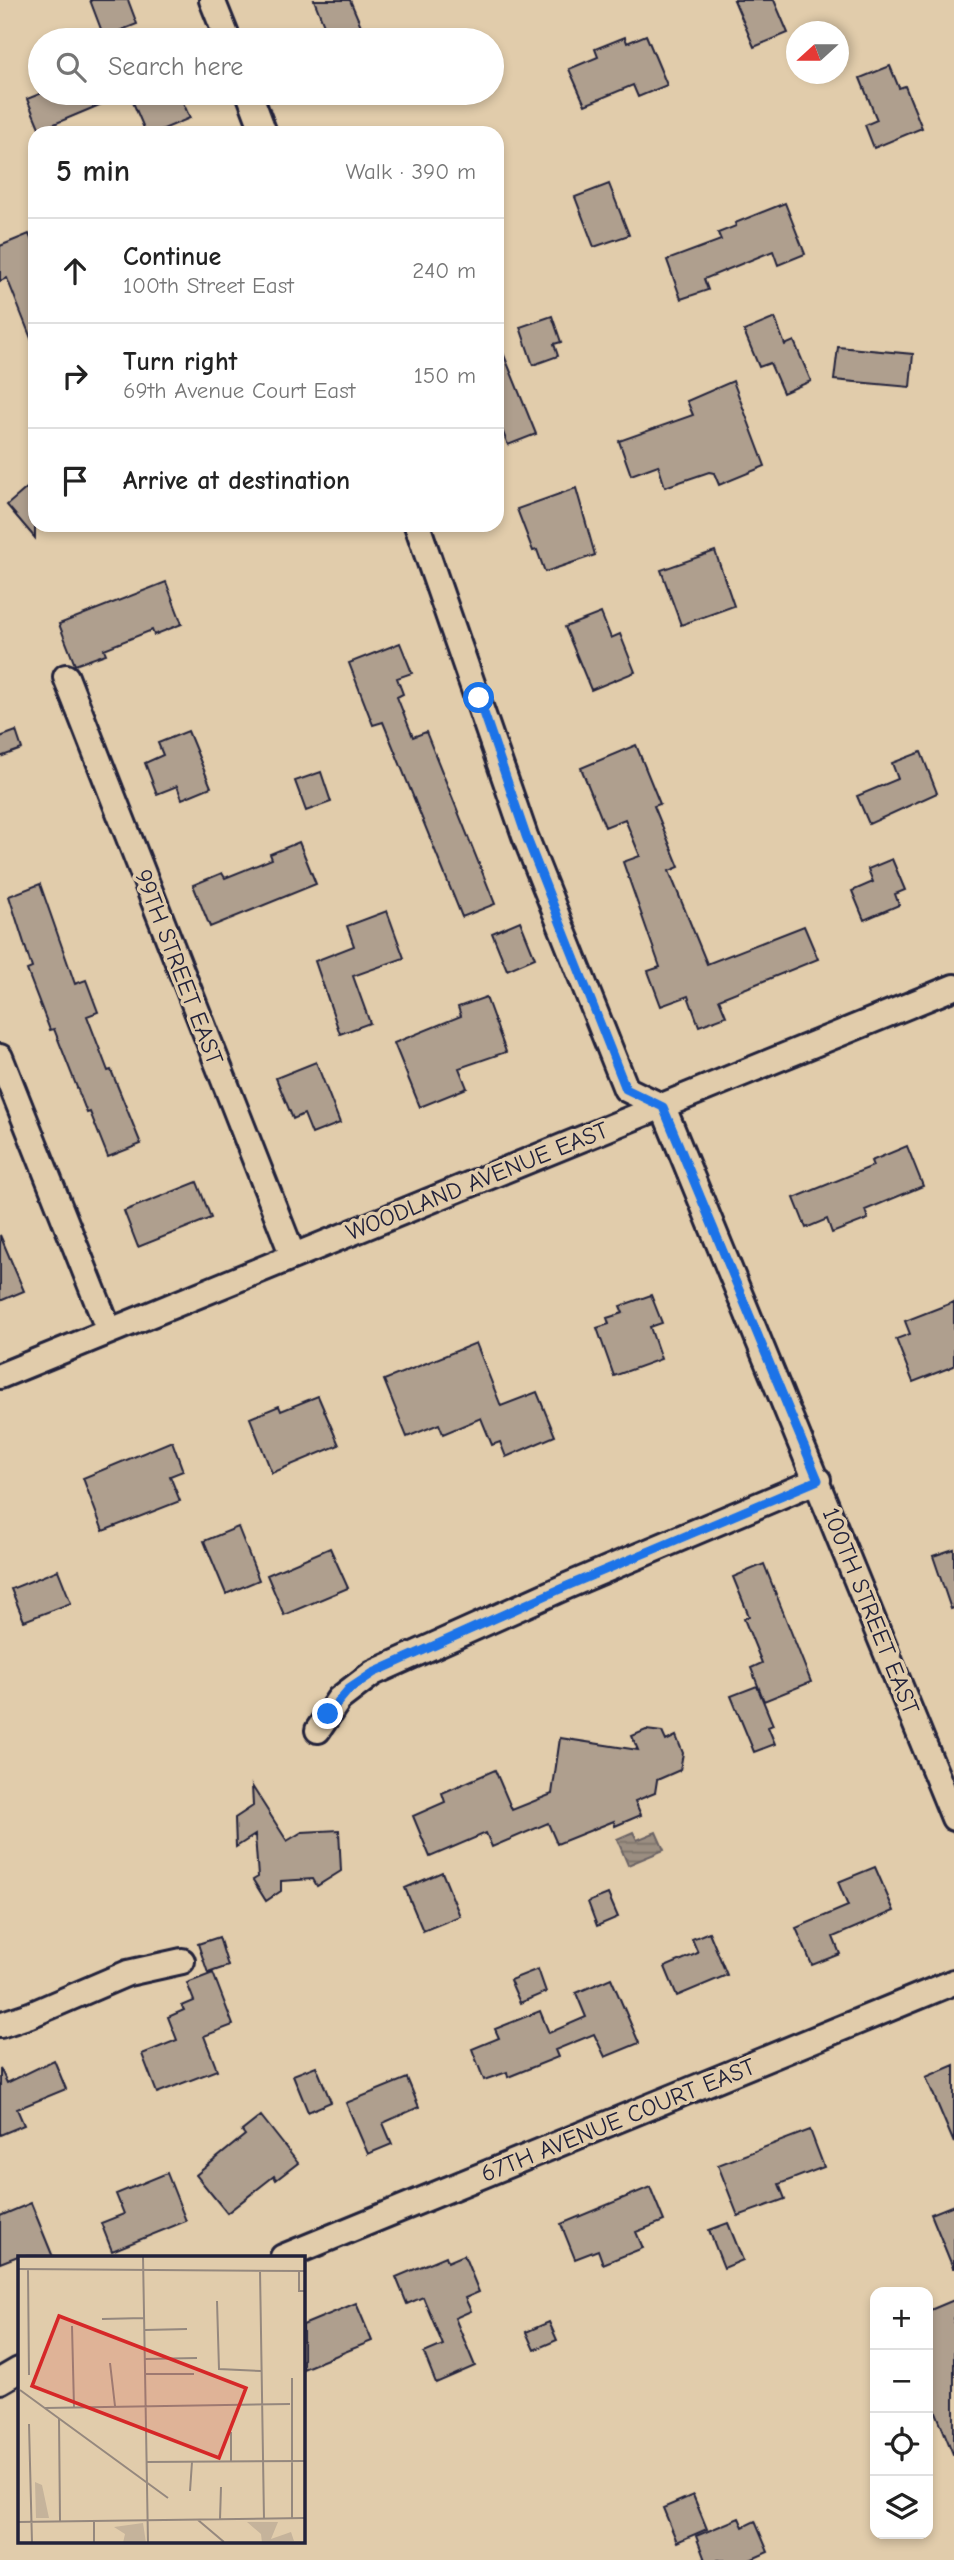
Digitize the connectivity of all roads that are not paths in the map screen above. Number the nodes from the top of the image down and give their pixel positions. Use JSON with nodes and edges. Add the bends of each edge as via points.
{"nodes":[{"id":1,"x":212,"y":0,"type":"edge"},
{"id":2,"x":223,"y":28,"type":"edge"},
{"id":3,"x":253,"y":105,"type":"edge"},
{"id":4,"x":261,"y":126,"type":"edge"},
{"id":5,"x":419,"y":532,"type":"edge"},
{"id":6,"x":66,"y":677,"type":"dead end"},
{"id":7,"x":954,"y":987,"type":"edge"},
{"id":8,"x":0,"y":1056,"type":"edge"},
{"id":9,"x":663,"y":1107,"type":"junction"},
{"id":10,"x":293,"y":1256,"type":"junction"},
{"id":11,"x":109,"y":1331,"type":"junction"},
{"id":12,"x":0,"y":1376,"type":"edge"},
{"id":13,"x":818,"y":1480,"type":"junction"},
{"id":14,"x":318,"y":1730,"type":"dead end"},
{"id":15,"x":954,"y":1818,"type":"edge"},
{"id":16,"x":182,"y":1961,"type":"dead end"},
{"id":17,"x":954,"y":1982,"type":"edge"},
{"id":18,"x":0,"y":2025,"type":"edge"},
{"id":19,"x":284,"y":2256,"type":"edge"},
{"id":20,"x":18,"y":2371,"type":"edge"},
{"id":21,"x":0,"y":2381,"type":"edge"}],
"edges":[{"from":1,"to":2,"type":"street"},
{"from":3,"to":4,"type":"street"},
{"from":5,"to":9,"type":"street","via":[[526,836],[626,1089]]},
{"from":6,"to":10,"type":"street","name":"99TH STREET EAST"},
{"from":7,"to":9,"type":"street","name":"WOODLAND AVENUE EAST"},
{"from":8,"to":11,"type":"street"},
{"from":9,"to":10,"type":"street","name":"WOODLAND AVENUE EAST"},
{"from":9,"to":13,"type":"street","name":"100TH STREET EAST"},
{"from":10,"to":11,"type":"street","name":"WOODLAND AVENUE EAST"},
{"from":11,"to":12,"type":"street","name":"WOODLAND AVENUE EAST"},
{"from":13,"to":14,"type":"street","via":[[373,1673],[339,1699]]},
{"from":13,"to":15,"type":"street","name":"100TH STREET EAST"},
{"from":16,"to":18,"type":"street","via":[[128,1973]]},
{"from":17,"to":19,"type":"street","name":"67TH AVENUE COURT EAST"},
{"from":20,"to":21,"type":"street"}]}
